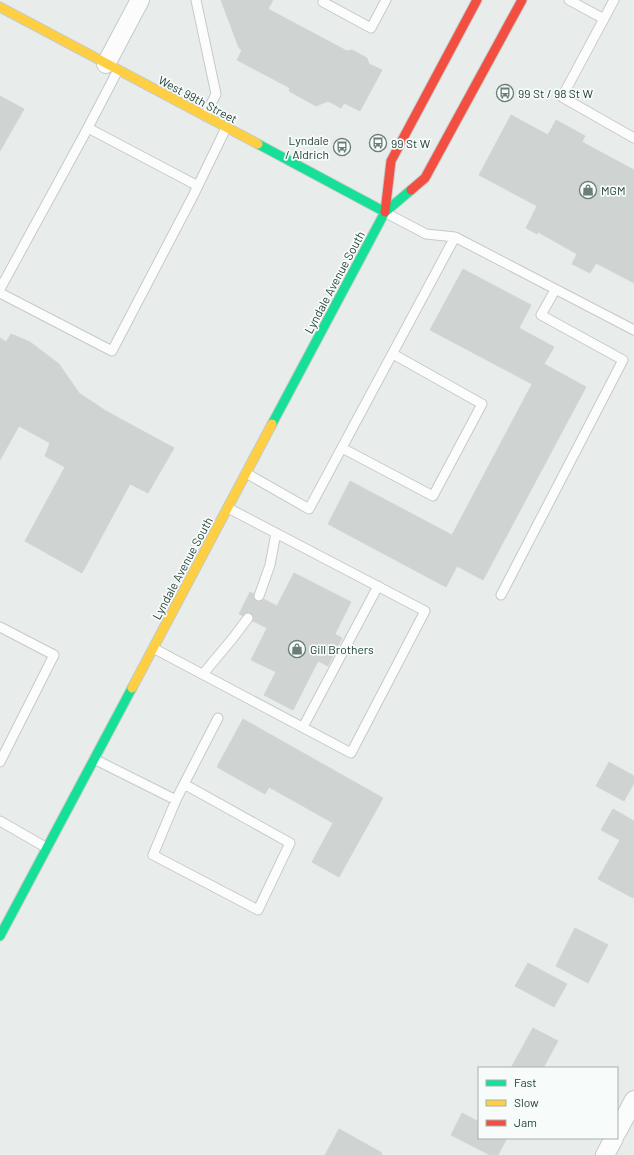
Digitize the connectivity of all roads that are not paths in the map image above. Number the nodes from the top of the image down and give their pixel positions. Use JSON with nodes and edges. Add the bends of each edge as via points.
{"nodes":[{"id":1,"x":140,"y":0,"type":"edge"},
{"id":2,"x":196,"y":0,"type":"edge"},
{"id":3,"x":324,"y":0,"type":"edge"},
{"id":4,"x":386,"y":0,"type":"edge"},
{"id":5,"x":477,"y":0,"type":"edge"},
{"id":6,"x":522,"y":0,"type":"edge"},
{"id":7,"x":569,"y":0,"type":"edge"},
{"id":8,"x":614,"y":0,"type":"edge"},
{"id":9,"x":0,"y":7,"type":"edge"},
{"id":10,"x":604,"y":19,"type":"junction"},
{"id":11,"x":112,"y":67,"type":"junction"},
{"id":12,"x":205,"y":116,"type":"junction"},
{"id":13,"x":88,"y":128,"type":"junction"},
{"id":14,"x":226,"y":128,"type":"junction"},
{"id":15,"x":634,"y":138,"type":"edge"},
{"id":16,"x":198,"y":186,"type":"junction"},
{"id":17,"x":386,"y":212,"type":"junction"},
{"id":18,"x":455,"y":237,"type":"junction"},
{"id":19,"x":0,"y":289,"type":"edge"},
{"id":20,"x":555,"y":290,"type":"junction"},
{"id":21,"x":0,"y":293,"type":"edge"},
{"id":22,"x":634,"y":330,"type":"edge"},
{"id":23,"x":392,"y":354,"type":"junction"},
{"id":24,"x":342,"y":448,"type":"junction"},
{"id":25,"x":246,"y":473,"type":"junction"},
{"id":26,"x":228,"y":508,"type":"junction"},
{"id":27,"x":276,"y":533,"type":"junction"},
{"id":28,"x":378,"y":586,"type":"junction"},
{"id":29,"x":501,"y":595,"type":"dead end"},
{"id":30,"x":259,"y":596,"type":"dead end"},
{"id":31,"x":248,"y":618,"type":"dead end"},
{"id":32,"x":0,"y":627,"type":"edge"},
{"id":33,"x":153,"y":648,"type":"junction"},
{"id":34,"x":203,"y":674,"type":"junction"},
{"id":35,"x":218,"y":718,"type":"dead end"},
{"id":36,"x":303,"y":728,"type":"junction"},
{"id":37,"x":94,"y":759,"type":"junction"},
{"id":38,"x":0,"y":762,"type":"edge"},
{"id":39,"x":184,"y":784,"type":"junction"},
{"id":40,"x":176,"y":800,"type":"junction"},
{"id":41,"x":0,"y":821,"type":"edge"},
{"id":42,"x":47,"y":848,"type":"junction"},
{"id":43,"x":0,"y":936,"type":"edge"},
{"id":44,"x":634,"y":1100,"type":"edge"},
{"id":45,"x":618,"y":1130,"type":"edge"},
{"id":46,"x":613,"y":1139,"type":"edge"},
{"id":47,"x":605,"y":1155,"type":"edge"}],
"edges":[{"from":1,"to":11,"type":"street"},
{"from":2,"to":12,"type":"lane","via":[[216,94]]},
{"from":3,"to":4,"type":"lane","via":[[323,2],[371,28]]},
{"from":5,"to":17,"type":"street","name":"Lyndale Avenue South","via":[[391,161]]},
{"from":6,"to":17,"type":"street","name":"Lyndale Avenue South","via":[[425,178]]},
{"from":7,"to":10,"type":"lane"},
{"from":8,"to":10,"type":"lane"},
{"from":9,"to":11,"type":"street","name":"West 99th Street"},
{"from":10,"to":15,"type":"lane","via":[[562,97]]},
{"from":11,"to":12,"type":"street","name":"West 99th Street"},
{"from":11,"to":13,"type":"lane"},
{"from":12,"to":14,"type":"street","name":"West 99th Street"},
{"from":13,"to":16,"type":"lane"},
{"from":13,"to":19,"type":"lane"},
{"from":14,"to":16,"type":"lane"},
{"from":14,"to":17,"type":"street","name":"West 99th Street"},
{"from":16,"to":21,"type":"lane","via":[[112,351]]},
{"from":17,"to":18,"type":"lane","via":[[426,234]]},
{"from":17,"to":25,"type":"street","name":"Lyndale Avenue South"},
{"from":18,"to":20,"type":"lane"},
{"from":18,"to":23,"type":"lane"},
{"from":20,"to":22,"type":"lane"},
{"from":20,"to":29,"type":"lane","via":[[541,315],[623,360]]},
{"from":23,"to":24,"type":"lane"},
{"from":23,"to":24,"type":"lane","via":[[482,404],[437,489],[433,496]]},
{"from":24,"to":25,"type":"lane","via":[[309,509]]},
{"from":25,"to":26,"type":"street","name":"Lyndale Avenue South"},
{"from":26,"to":27,"type":"lane"},
{"from":26,"to":33,"type":"street","name":"Lyndale Avenue South"},
{"from":27,"to":28,"type":"lane"},
{"from":27,"to":30,"type":"lane","via":[[270,565]]},
{"from":28,"to":36,"type":"lane"},
{"from":28,"to":36,"type":"lane","via":[[425,611],[351,753]]},
{"from":31,"to":34,"type":"lane"},
{"from":32,"to":38,"type":"lane","via":[[54,655]]},
{"from":33,"to":34,"type":"lane"},
{"from":33,"to":37,"type":"street","name":"Lyndale Avenue South"},
{"from":34,"to":36,"type":"lane"},
{"from":35,"to":39,"type":"lane"},
{"from":37,"to":40,"type":"lane"},
{"from":37,"to":42,"type":"street","name":"Lyndale Avenue South"},
{"from":39,"to":40,"type":"lane"},
{"from":39,"to":40,"type":"lane","via":[[290,843],[258,910],[153,855]]},
{"from":41,"to":42,"type":"lane"},
{"from":42,"to":43,"type":"street","name":"Lyndale Avenue South"},
{"from":44,"to":45,"type":"street"},
{"from":46,"to":47,"type":"street"}]}
